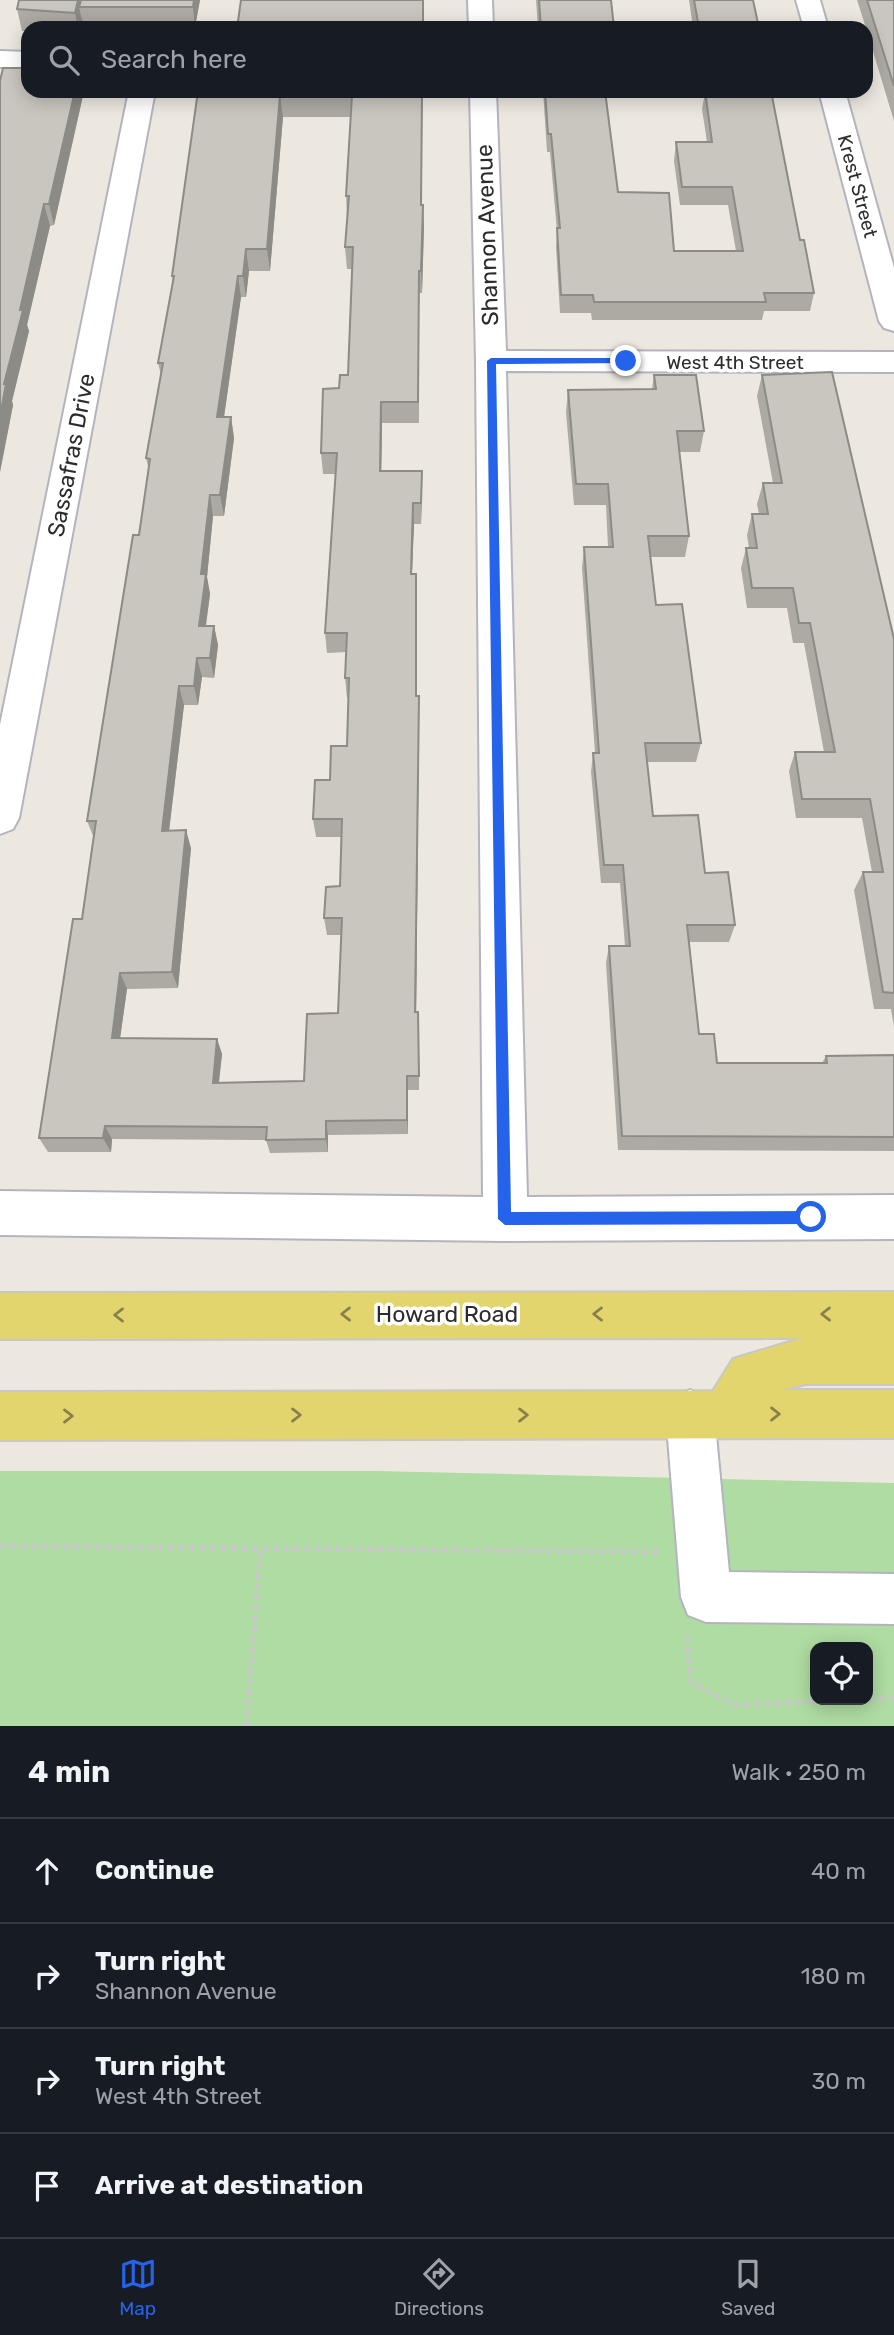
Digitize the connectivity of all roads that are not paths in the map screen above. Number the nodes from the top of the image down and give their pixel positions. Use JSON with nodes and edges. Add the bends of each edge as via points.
{"nodes":[{"id":1,"x":480,"y":0,"type":"edge"},
{"id":2,"x":808,"y":0,"type":"edge"},
{"id":3,"x":481,"y":21,"type":"edge"},
{"id":4,"x":814,"y":21,"type":"edge"},
{"id":5,"x":0,"y":59,"type":"edge"},
{"id":6,"x":21,"y":60,"type":"edge"},
{"id":7,"x":141,"y":98,"type":"edge"},
{"id":8,"x":483,"y":98,"type":"edge"},
{"id":9,"x":834,"y":98,"type":"edge"},
{"id":10,"x":894,"y":321,"type":"edge"},
{"id":11,"x":491,"y":361,"type":"junction"},
{"id":12,"x":894,"y":362,"type":"edge"},
{"id":13,"x":0,"y":818,"type":"edge"},
{"id":14,"x":0,"y":1213,"type":"edge"},
{"id":15,"x":894,"y":1217,"type":"edge"},
{"id":16,"x":505,"y":1219,"type":"junction"},
{"id":17,"x":894,"y":1315,"type":"edge"},
{"id":18,"x":0,"y":1316,"type":"edge"},
{"id":19,"x":894,"y":1361,"type":"edge"},
{"id":20,"x":708,"y":1414,"type":"junction"},
{"id":21,"x":894,"y":1414,"type":"edge"},
{"id":22,"x":0,"y":1416,"type":"edge"},
{"id":23,"x":894,"y":1599,"type":"edge"}],
"edges":[{"from":1,"to":3,"type":"street"},
{"from":2,"to":4,"type":"street"},
{"from":5,"to":6,"type":"street"},
{"from":7,"to":13,"type":"street","name":"Sassafras Drive"},
{"from":8,"to":11,"type":"street","name":"Shannon Avenue"},
{"from":9,"to":10,"type":"street","name":"Krest Street"},
{"from":11,"to":12,"type":"street","name":"West 4th Street"},
{"from":11,"to":16,"type":"street","name":"Shannon Avenue"},
{"from":14,"to":16,"type":"street"},
{"from":15,"to":16,"type":"street"},
{"from":17,"to":18,"type":"main road","name":"Howard Road","one_way":true},
{"from":19,"to":20,"type":"main road","via":[[805,1361],[750,1376]]},
{"from":20,"to":21,"type":"main road","one_way":true},
{"from":22,"to":20,"type":"main road","one_way":true},
{"from":20,"to":23,"type":"street","via":[[706,1597]]}]}
